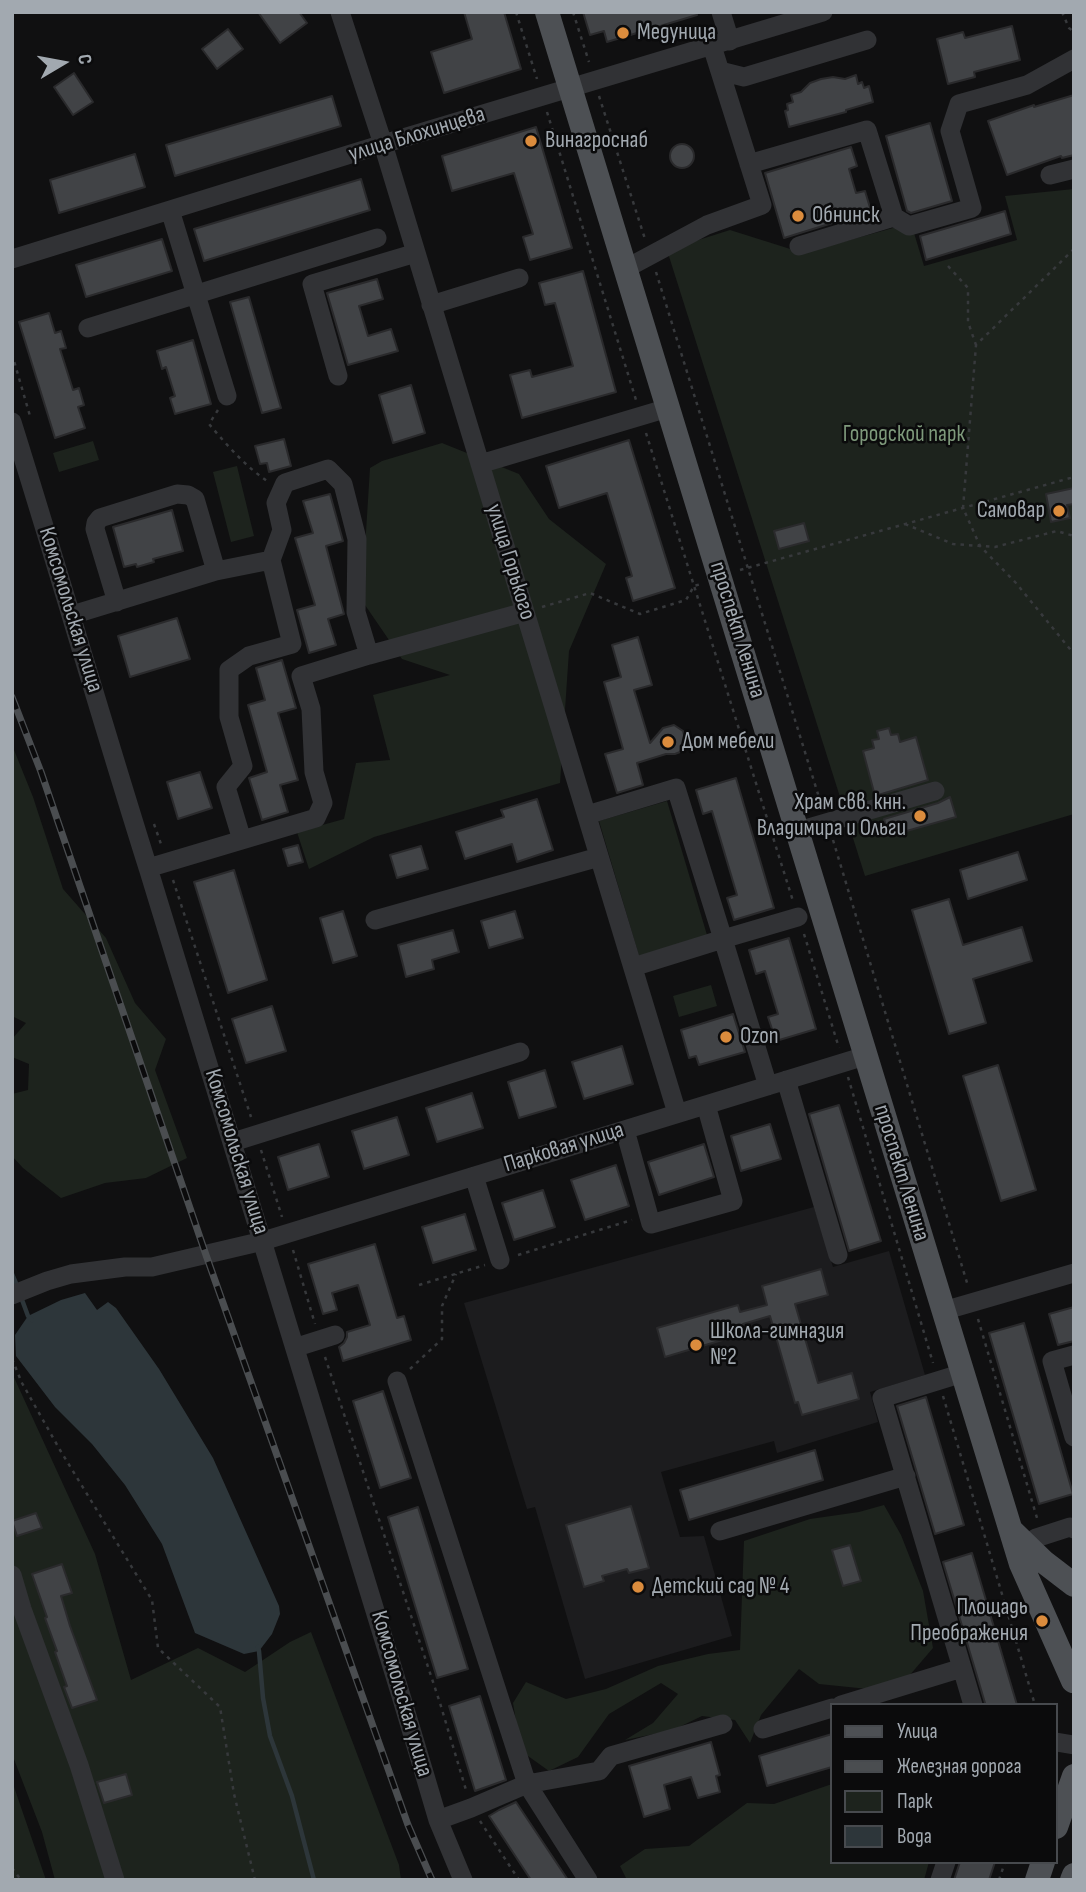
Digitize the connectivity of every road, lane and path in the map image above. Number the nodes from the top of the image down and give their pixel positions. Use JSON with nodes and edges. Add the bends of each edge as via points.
{"nodes":[{"id":1,"x":340,"y":12,"type":"edge"},
{"id":2,"x":516,"y":12,"type":"edge"},
{"id":3,"x":547,"y":12,"type":"edge"},
{"id":4,"x":573,"y":12,"type":"edge"},
{"id":5,"x":721,"y":12,"type":"edge"},
{"id":6,"x":823,"y":12,"type":"edge"},
{"id":7,"x":1062,"y":12,"type":"edge"},
{"id":8,"x":1074,"y":32,"type":"edge"},
{"id":9,"x":867,"y":40,"type":"dead end"},
{"id":10,"x":721,"y":43,"type":"junction"},
{"id":11,"x":1074,"y":59,"type":"edge"},
{"id":12,"x":720,"y":71,"type":"junction"},
{"id":13,"x":595,"y":82,"type":"junction"},
{"id":14,"x":571,"y":89,"type":"junction"},
{"id":15,"x":542,"y":97,"type":"junction"},
{"id":16,"x":383,"y":144,"type":"junction"},
{"id":17,"x":749,"y":164,"type":"junction"},
{"id":18,"x":1074,"y":169,"type":"edge"},
{"id":19,"x":1050,"y":175,"type":"dead end"},
{"id":20,"x":170,"y":210,"type":"junction"},
{"id":21,"x":894,"y":217,"type":"junction"},
{"id":22,"x":377,"y":238,"type":"dead end"},
{"id":23,"x":799,"y":246,"type":"dead end"},
{"id":24,"x":1074,"y":249,"type":"edge"},
{"id":25,"x":416,"y":253,"type":"junction"},
{"id":26,"x":650,"y":255,"type":"junction"},
{"id":27,"x":12,"y":259,"type":"edge"},
{"id":28,"x":948,"y":266,"type":"dead end"},
{"id":29,"x":625,"y":269,"type":"junction"},
{"id":30,"x":519,"y":278,"type":"dead end"},
{"id":31,"x":196,"y":294,"type":"junction"},
{"id":32,"x":432,"y":305,"type":"junction"},
{"id":33,"x":88,"y":328,"type":"dead end"},
{"id":34,"x":976,"y":345,"type":"junction"},
{"id":35,"x":338,"y":376,"type":"dead end"},
{"id":36,"x":227,"y":396,"type":"joint"},
{"id":37,"x":668,"y":408,"type":"junction"},
{"id":38,"x":641,"y":416,"type":"junction"},
{"id":39,"x":12,"y":422,"type":"edge"},
{"id":40,"x":480,"y":464,"type":"junction"},
{"id":41,"x":1074,"y":477,"type":"edge"},
{"id":42,"x":281,"y":490,"type":"junction"},
{"id":43,"x":963,"y":508,"type":"junction"},
{"id":44,"x":903,"y":523,"type":"junction"},
{"id":45,"x":1074,"y":536,"type":"edge"},
{"id":46,"x":980,"y":546,"type":"junction"},
{"id":47,"x":271,"y":560,"type":"junction"},
{"id":48,"x":748,"y":567,"type":"junction"},
{"id":49,"x":216,"y":571,"type":"junction"},
{"id":50,"x":720,"y":576,"type":"junction"},
{"id":51,"x":694,"y":586,"type":"junction"},
{"id":52,"x":117,"y":602,"type":"junction"},
{"id":53,"x":525,"y":612,"type":"junction"},
{"id":54,"x":72,"y":615,"type":"junction"},
{"id":55,"x":292,"y":644,"type":"junction"},
{"id":56,"x":1074,"y":653,"type":"edge"},
{"id":57,"x":369,"y":655,"type":"junction"},
{"id":58,"x":301,"y":676,"type":"junction"},
{"id":59,"x":934,"y":791,"type":"dead end"},
{"id":60,"x":587,"y":815,"type":"junction"},
{"id":61,"x":827,"y":822,"type":"junction"},
{"id":62,"x":798,"y":831,"type":"junction"},
{"id":63,"x":242,"y":840,"type":"junction"},
{"id":64,"x":599,"y":857,"type":"junction"},
{"id":65,"x":148,"y":868,"type":"junction"},
{"id":66,"x":799,"y":917,"type":"junction"},
{"id":67,"x":375,"y":920,"type":"dead end"},
{"id":68,"x":723,"y":939,"type":"junction"},
{"id":69,"x":633,"y":967,"type":"junction"},
{"id":70,"x":520,"y":1052,"type":"dead end"},
{"id":71,"x":854,"y":1059,"type":"junction"},
{"id":72,"x":777,"y":1083,"type":"junction"},
{"id":73,"x":706,"y":1105,"type":"junction"},
{"id":74,"x":677,"y":1113,"type":"junction"},
{"id":75,"x":625,"y":1130,"type":"junction"},
{"id":76,"x":233,"y":1142,"type":"junction"},
{"id":77,"x":474,"y":1176,"type":"junction"},
{"id":78,"x":632,"y":1220,"type":"dead end"},
{"id":79,"x":264,"y":1241,"type":"junction"},
{"id":80,"x":838,"y":1255,"type":"dead end"},
{"id":81,"x":500,"y":1260,"type":"junction"},
{"id":82,"x":1074,"y":1273,"type":"edge"},
{"id":83,"x":456,"y":1274,"type":"junction"},
{"id":84,"x":419,"y":1285,"type":"dead end"},
{"id":85,"x":19,"y":1292,"type":"edge"},
{"id":86,"x":973,"y":1303,"type":"junction"},
{"id":87,"x":943,"y":1311,"type":"junction"},
{"id":88,"x":335,"y":1335,"type":"dead end"},
{"id":89,"x":297,"y":1347,"type":"junction"},
{"id":90,"x":1074,"y":1355,"type":"edge"},
{"id":91,"x":12,"y":1359,"type":"edge"},
{"id":92,"x":962,"y":1373,"type":"junction"},
{"id":93,"x":397,"y":1381,"type":"joint"},
{"id":94,"x":939,"y":1381,"type":"junction"},
{"id":95,"x":1074,"y":1437,"type":"edge"},
{"id":96,"x":906,"y":1476,"type":"junction"},
{"id":97,"x":1049,"y":1517,"type":"dead end"},
{"id":98,"x":1074,"y":1529,"type":"edge"},
{"id":99,"x":720,"y":1531,"type":"dead end"},
{"id":100,"x":1018,"y":1537,"type":"junction"},
{"id":101,"x":12,"y":1575,"type":"edge"},
{"id":102,"x":1074,"y":1585,"type":"edge"},
{"id":103,"x":1074,"y":1657,"type":"edge"},
{"id":104,"x":962,"y":1668,"type":"junction"},
{"id":105,"x":1074,"y":1682,"type":"edge"},
{"id":106,"x":848,"y":1703,"type":"edge"},
{"id":107,"x":972,"y":1703,"type":"edge"},
{"id":108,"x":1034,"y":1703,"type":"edge"},
{"id":109,"x":830,"y":1708,"type":"edge"},
{"id":110,"x":723,"y":1724,"type":"dead end"},
{"id":111,"x":763,"y":1729,"type":"dead end"},
{"id":112,"x":1074,"y":1776,"type":"edge"},
{"id":113,"x":527,"y":1784,"type":"junction"},
{"id":114,"x":438,"y":1820,"type":"junction"},
{"id":115,"x":1058,"y":1821,"type":"edge"},
{"id":116,"x":12,"y":1868,"type":"edge"},
{"id":117,"x":21,"y":1880,"type":"edge"},
{"id":118,"x":115,"y":1880,"type":"edge"},
{"id":119,"x":255,"y":1880,"type":"edge"},
{"id":120,"x":463,"y":1880,"type":"edge"},
{"id":121,"x":588,"y":1880,"type":"edge"}],
"edges":[{"from":1,"to":16,"type":"street","name":"улица Горького"},
{"from":2,"to":15,"type":"path"},
{"from":3,"to":14,"type":"main road","name":"проспект Ленина"},
{"from":4,"to":13,"type":"path"},
{"from":5,"to":10,"type":"street"},
{"from":6,"to":10,"type":"street","name":"улица Блохинцева"},
{"from":7,"to":8,"type":"path"},
{"from":9,"to":12,"type":"street","via":[[744,77]]},
{"from":10,"to":12,"type":"street"},
{"from":10,"to":13,"type":"street","name":"улица Блохинцева"},
{"from":11,"to":21,"type":"street","via":[[1027,85],[959,104],[950,131],[972,208],[909,226]]},
{"from":12,"to":17,"type":"street"},
{"from":13,"to":14,"type":"street","name":"улица Блохинцева"},
{"from":13,"to":26,"type":"path"},
{"from":14,"to":15,"type":"street","name":"улица Блохинцева"},
{"from":14,"to":29,"type":"main road","name":"проспект Ленина"},
{"from":15,"to":16,"type":"street","name":"улица Блохинцева"},
{"from":15,"to":38,"type":"path"},
{"from":16,"to":20,"type":"street","name":"улица Блохинцева"},
{"from":16,"to":25,"type":"street","name":"улица Горького"},
{"from":17,"to":21,"type":"street","via":[[867,130]]},
{"from":17,"to":26,"type":"street","via":[[762,205],[708,225]]},
{"from":18,"to":19,"type":"street"},
{"from":20,"to":27,"type":"street","name":"улица Блохинцева"},
{"from":20,"to":31,"type":"street"},
{"from":21,"to":23,"type":"street"},
{"from":22,"to":31,"type":"street"},
{"from":24,"to":34,"type":"path"},
{"from":25,"to":32,"type":"street","name":"улица Горького"},
{"from":25,"to":35,"type":"street","via":[[312,284]]},
{"from":26,"to":29,"type":"street"},
{"from":26,"to":48,"type":"path"},
{"from":28,"to":34,"type":"path","via":[[968,288],[968,322]]},
{"from":29,"to":37,"type":"main road","name":"проспект Ленина"},
{"from":30,"to":32,"type":"street"},
{"from":31,"to":33,"type":"street"},
{"from":31,"to":36,"type":"street"},
{"from":32,"to":40,"type":"street","name":"улица Горького"},
{"from":34,"to":43,"type":"path"},
{"from":36,"to":42,"type":"path","via":[[209,424],[260,476]]},
{"from":37,"to":38,"type":"street"},
{"from":37,"to":50,"type":"main road","name":"проспект Ленина"},
{"from":38,"to":40,"type":"street"},
{"from":38,"to":51,"type":"path"},
{"from":39,"to":54,"type":"street","name":"Комсомольская улица"},
{"from":40,"to":53,"type":"street","name":"улица Горького"},
{"from":41,"to":43,"type":"path"},
{"from":42,"to":47,"type":"street","via":[[276,502],[282,530]]},
{"from":42,"to":57,"type":"street","via":[[285,483],[328,470],[343,484],[357,538],[356,612]]},
{"from":43,"to":44,"type":"path"},
{"from":43,"to":46,"type":"path"},
{"from":44,"to":46,"type":"path","via":[[953,544]]},
{"from":44,"to":48,"type":"path"},
{"from":45,"to":46,"type":"path","via":[[1057,531],[995,547]]},
{"from":46,"to":56,"type":"path"},
{"from":47,"to":49,"type":"street"},
{"from":47,"to":55,"type":"street"},
{"from":48,"to":50,"type":"path"},
{"from":48,"to":61,"type":"path"},
{"from":49,"to":52,"type":"street"},
{"from":49,"to":52,"type":"street","via":[[195,499],[188,495],[177,494],[100,518],[95,529]]},
{"from":50,"to":51,"type":"path"},
{"from":50,"to":62,"type":"main road","name":"проспект Ленина"},
{"from":51,"to":53,"type":"path","via":[[686,600],[640,614],[590,593]]},
{"from":51,"to":66,"type":"path"},
{"from":52,"to":54,"type":"street"},
{"from":53,"to":57,"type":"street"},
{"from":53,"to":60,"type":"street","name":"улица Горького"},
{"from":54,"to":65,"type":"street","name":"Комсомольская улица"},
{"from":55,"to":58,"type":"street"},
{"from":55,"to":63,"type":"street","via":[[249,656],[229,670],[229,717],[243,766],[226,787]]},
{"from":57,"to":58,"type":"street"},
{"from":58,"to":63,"type":"street","via":[[311,709],[314,772],[323,803],[316,818]]},
{"from":59,"to":61,"type":"street"},
{"from":60,"to":64,"type":"street","name":"улица Горького"},
{"from":60,"to":68,"type":"street","via":[[676,788]]},
{"from":61,"to":62,"type":"street"},
{"from":61,"to":86,"type":"path"},
{"from":62,"to":71,"type":"main road","name":"проспект Ленина"},
{"from":63,"to":65,"type":"street"},
{"from":64,"to":67,"type":"street"},
{"from":64,"to":69,"type":"street","name":"улица Горького"},
{"from":65,"to":76,"type":"street","name":"Комсомольская улица"},
{"from":66,"to":68,"type":"street"},
{"from":66,"to":71,"type":"path"},
{"from":68,"to":69,"type":"street"},
{"from":68,"to":72,"type":"street"},
{"from":69,"to":74,"type":"street","name":"улица Горького"},
{"from":70,"to":76,"type":"street"},
{"from":71,"to":72,"type":"street","name":"Парковая улица"},
{"from":71,"to":87,"type":"main road","name":"проспект Ленина"},
{"from":71,"to":94,"type":"path"},
{"from":72,"to":73,"type":"street","name":"Парковая улица"},
{"from":72,"to":80,"type":"street"},
{"from":73,"to":74,"type":"street","name":"Парковая улица"},
{"from":73,"to":75,"type":"street","via":[[733,1201],[651,1224]]},
{"from":74,"to":75,"type":"street","name":"Парковая улица"},
{"from":75,"to":77,"type":"street","name":"Парковая улица"},
{"from":76,"to":79,"type":"street","name":"Комсомольская улица"},
{"from":77,"to":79,"type":"street","name":"Парковая улица"},
{"from":77,"to":81,"type":"street"},
{"from":78,"to":81,"type":"path"},
{"from":79,"to":85,"type":"street","name":"Парковая улица","via":[[152,1267],[71,1274]]},
{"from":79,"to":89,"type":"street","name":"Комсомольская улица"},
{"from":81,"to":83,"type":"path"},
{"from":82,"to":86,"type":"street"},
{"from":83,"to":84,"type":"path"},
{"from":83,"to":93,"type":"path","via":[[442,1306],[442,1339]]},
{"from":86,"to":87,"type":"street"},
{"from":86,"to":97,"type":"path","via":[[1037,1518]]},
{"from":87,"to":92,"type":"main road","name":"проспект Ленина"},
{"from":88,"to":89,"type":"street"},
{"from":89,"to":114,"type":"street","name":"Комсомольская улица"},
{"from":90,"to":95,"type":"street","via":[[1052,1361]]},
{"from":91,"to":119,"type":"path","via":[[54,1439],[152,1600],[158,1648],[220,1707],[234,1794]]},
{"from":92,"to":94,"type":"street"},
{"from":92,"to":100,"type":"main road","name":"проспект Ленина"},
{"from":93,"to":113,"type":"street"},
{"from":94,"to":96,"type":"street","via":[[882,1398]]},
{"from":94,"to":108,"type":"path"},
{"from":96,"to":99,"type":"street"},
{"from":96,"to":104,"type":"street"},
{"from":98,"to":100,"type":"street","via":[[1036,1538]]},
{"from":100,"to":102,"type":"main road","name":"проспект Ленина"},
{"from":100,"to":105,"type":"main road","name":"проспект Ленина","via":[[1021,1564]]},
{"from":101,"to":118,"type":"street"},
{"from":103,"to":105,"type":"main road"},
{"from":104,"to":106,"type":"street"},
{"from":104,"to":107,"type":"street"},
{"from":109,"to":111,"type":"street"},
{"from":110,"to":113,"type":"street","via":[[611,1756],[598,1771]]},
{"from":112,"to":115,"type":"main road"},
{"from":113,"to":114,"type":"street"},
{"from":113,"to":121,"type":"street"},
{"from":114,"to":120,"type":"street","name":"Комсомольская улица"},
{"from":116,"to":117,"type":"path"}]}
